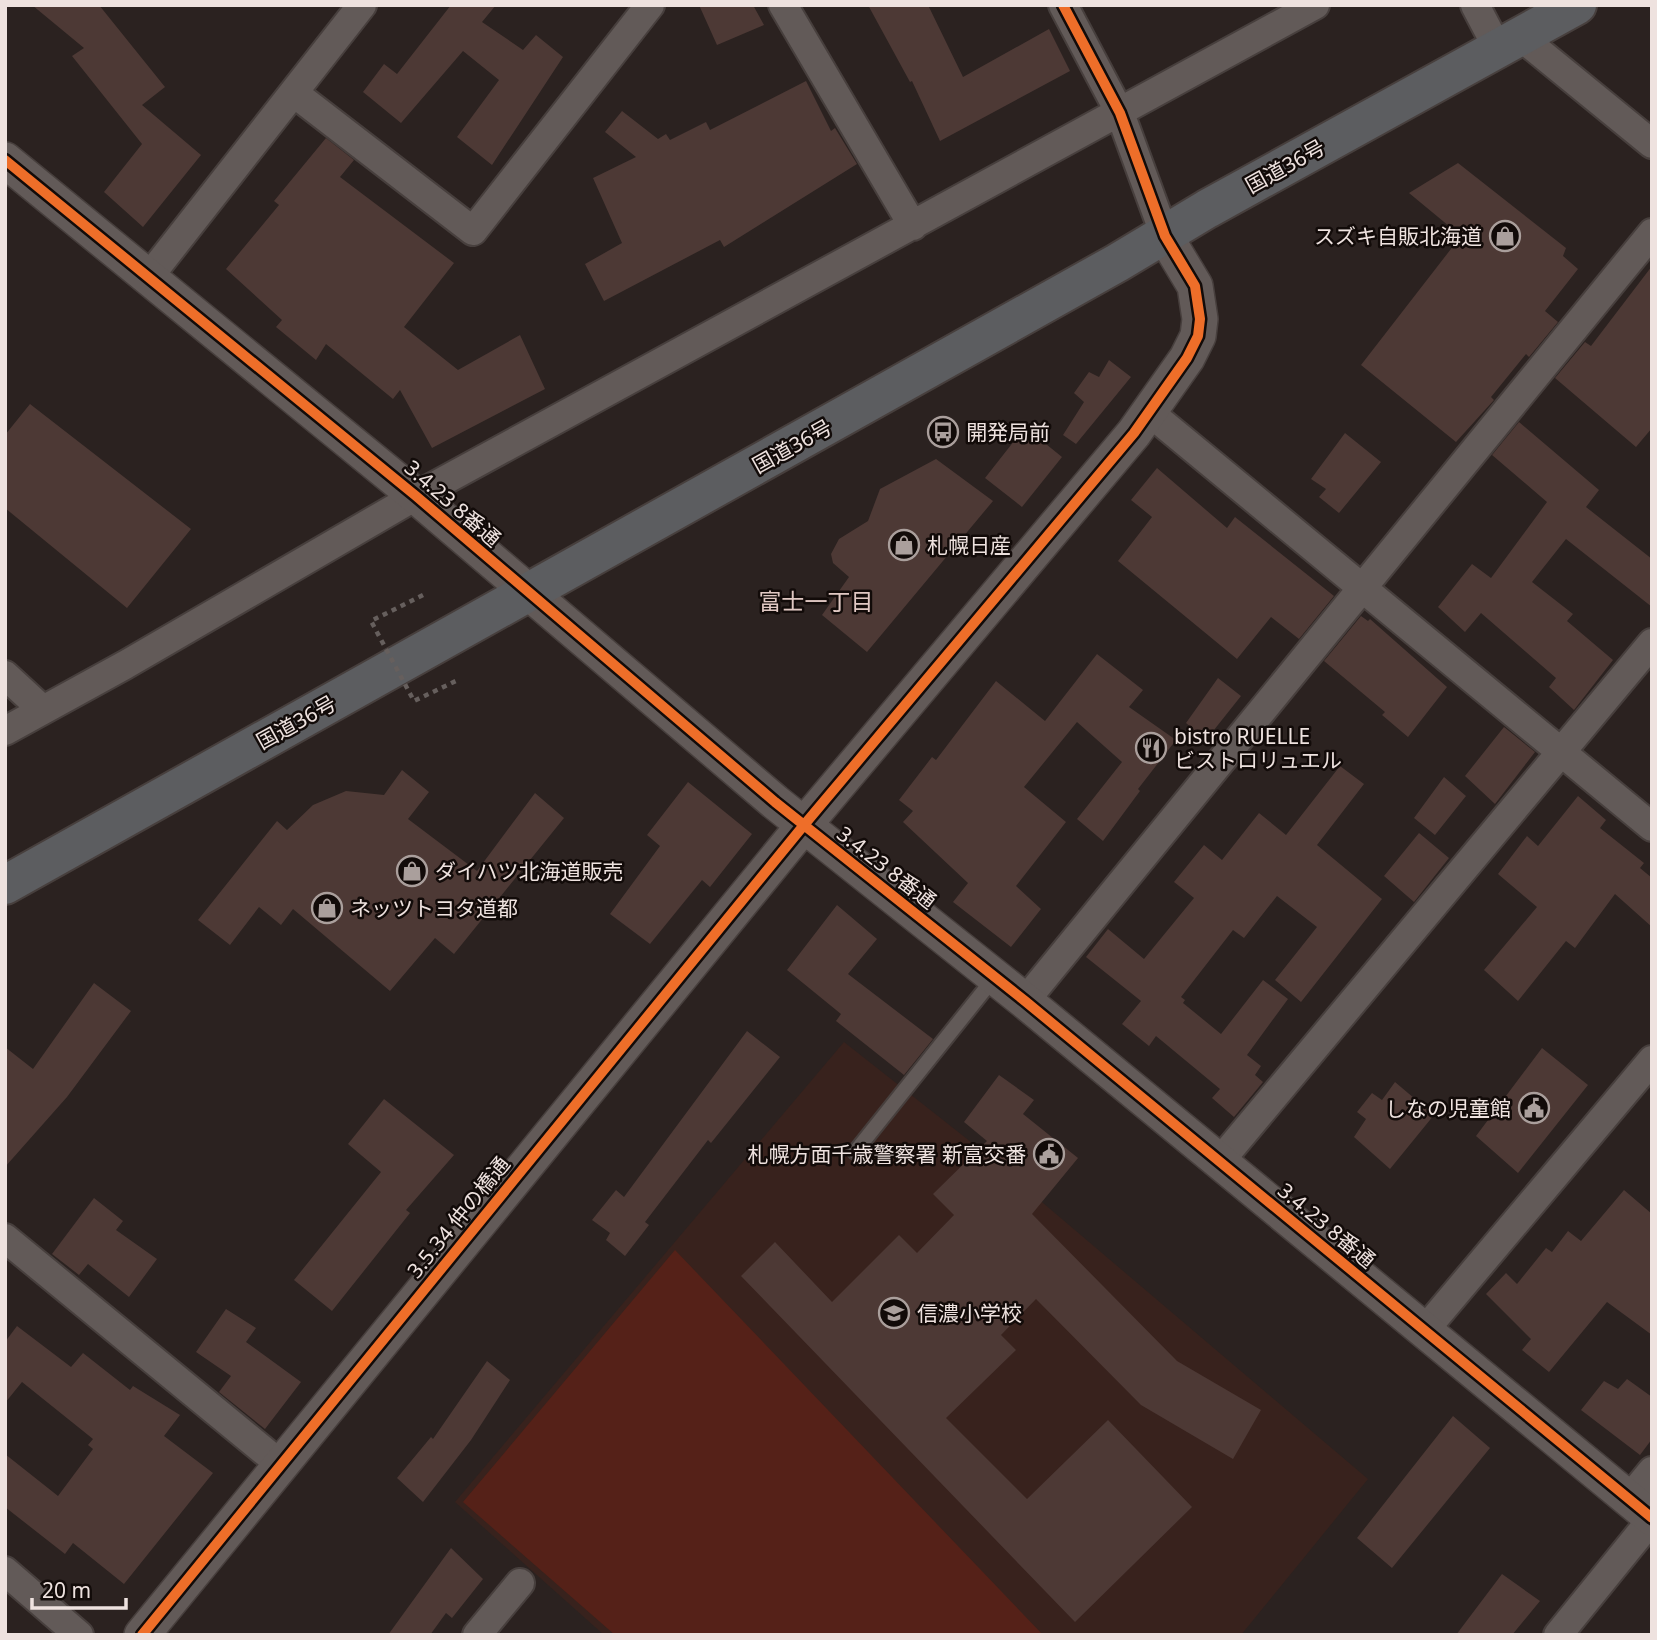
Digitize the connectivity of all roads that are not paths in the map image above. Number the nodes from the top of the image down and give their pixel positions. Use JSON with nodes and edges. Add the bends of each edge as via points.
{"nodes":[{"id":1,"x":362,"y":5,"type":"edge"},
{"id":2,"x":650,"y":5,"type":"edge"},
{"id":3,"x":783,"y":5,"type":"edge"},
{"id":4,"x":1063,"y":5,"type":"edge"},
{"id":5,"x":1315,"y":5,"type":"edge"},
{"id":6,"x":1475,"y":5,"type":"edge"},
{"id":7,"x":1577,"y":5,"type":"edge"},
{"id":8,"x":1509,"y":43,"type":"junction"},
{"id":9,"x":294,"y":93,"type":"junction"},
{"id":10,"x":1120,"y":113,"type":"junction"},
{"id":11,"x":1652,"y":144,"type":"edge"},
{"id":12,"x":5,"y":160,"type":"edge"},
{"id":13,"x":913,"y":226,"type":"junction"},
{"id":14,"x":1652,"y":233,"type":"edge"},
{"id":15,"x":1166,"y":236,"type":"junction"},
{"id":16,"x":148,"y":278,"type":"junction"},
{"id":17,"x":1149,"y":412,"type":"junction"},
{"id":18,"x":416,"y":496,"type":"junction"},
{"id":19,"x":1362,"y":588,"type":"junction"},
{"id":20,"x":527,"y":592,"type":"junction"},
{"id":21,"x":1652,"y":643,"type":"edge"},
{"id":22,"x":5,"y":675,"type":"edge"},
{"id":23,"x":43,"y":710,"type":"junction"},
{"id":24,"x":5,"y":731,"type":"edge"},
{"id":25,"x":1562,"y":752,"type":"junction"},
{"id":26,"x":804,"y":825,"type":"junction"},
{"id":27,"x":1652,"y":827,"type":"edge"},
{"id":28,"x":5,"y":885,"type":"edge"},
{"id":29,"x":995,"y":977,"type":"junction"},
{"id":30,"x":1025,"y":1001,"type":"junction"},
{"id":31,"x":1652,"y":1060,"type":"edge"},
{"id":32,"x":855,"y":1152,"type":"dead end"},
{"id":33,"x":1220,"y":1161,"type":"junction"},
{"id":34,"x":5,"y":1238,"type":"edge"},
{"id":35,"x":1424,"y":1331,"type":"junction"},
{"id":36,"x":280,"y":1464,"type":"junction"},
{"id":37,"x":1652,"y":1471,"type":"edge"},
{"id":38,"x":1644,"y":1512,"type":"edge"},
{"id":39,"x":5,"y":1571,"type":"edge"},
{"id":40,"x":520,"y":1583,"type":"dead end"},
{"id":41,"x":79,"y":1635,"type":"edge"},
{"id":42,"x":142,"y":1635,"type":"edge"},
{"id":43,"x":477,"y":1635,"type":"edge"},
{"id":44,"x":1558,"y":1635,"type":"edge"}],
"edges":[{"from":1,"to":9,"type":"street"},
{"from":2,"to":9,"type":"street","via":[[473,231]]},
{"from":3,"to":13,"type":"street"},
{"from":4,"to":10,"type":"street"},
{"from":5,"to":10,"type":"street"},
{"from":6,"to":8,"type":"street"},
{"from":7,"to":8,"type":"highway","name":"国道36号"},
{"from":8,"to":11,"type":"street"},
{"from":8,"to":15,"type":"highway","name":"国道36号"},
{"from":9,"to":16,"type":"street"},
{"from":10,"to":13,"type":"street"},
{"from":10,"to":15,"type":"street"},
{"from":12,"to":16,"type":"street","name":"3.4.23 8番通"},
{"from":13,"to":18,"type":"street"},
{"from":14,"to":19,"type":"street"},
{"from":15,"to":17,"type":"street","name":"3.5.34 仲の橋通","via":[[1195,286],[1200,318],[1198,336]]},
{"from":15,"to":20,"type":"highway","name":"国道36号"},
{"from":16,"to":18,"type":"street","name":"3.4.23 8番通"},
{"from":17,"to":19,"type":"street"},
{"from":17,"to":26,"type":"street","name":"3.5.34 仲の橋通"},
{"from":18,"to":20,"type":"street","name":"3.4.23 8番通"},
{"from":18,"to":23,"type":"street"},
{"from":19,"to":25,"type":"street"},
{"from":19,"to":30,"type":"street"},
{"from":20,"to":26,"type":"street","name":"3.4.23 8番通"},
{"from":20,"to":28,"type":"highway","name":"国道36号"},
{"from":21,"to":25,"type":"street"},
{"from":22,"to":23,"type":"street"},
{"from":23,"to":24,"type":"street"},
{"from":25,"to":27,"type":"street"},
{"from":25,"to":33,"type":"street"},
{"from":26,"to":29,"type":"street","name":"3.4.23 8番通"},
{"from":26,"to":36,"type":"street","name":"3.5.34 仲の橋通"},
{"from":29,"to":30,"type":"street","name":"3.4.23 8番通"},
{"from":29,"to":32,"type":"lane"},
{"from":30,"to":33,"type":"street","name":"3.4.23 8番通"},
{"from":31,"to":35,"type":"street"},
{"from":33,"to":35,"type":"street","name":"3.4.23 8番通"},
{"from":34,"to":36,"type":"street"},
{"from":35,"to":38,"type":"street","name":"3.4.23 8番通"},
{"from":36,"to":42,"type":"street","name":"3.5.34 仲の橋通"},
{"from":37,"to":38,"type":"street"},
{"from":38,"to":44,"type":"street"},
{"from":39,"to":41,"type":"street"},
{"from":40,"to":43,"type":"street"}]}
